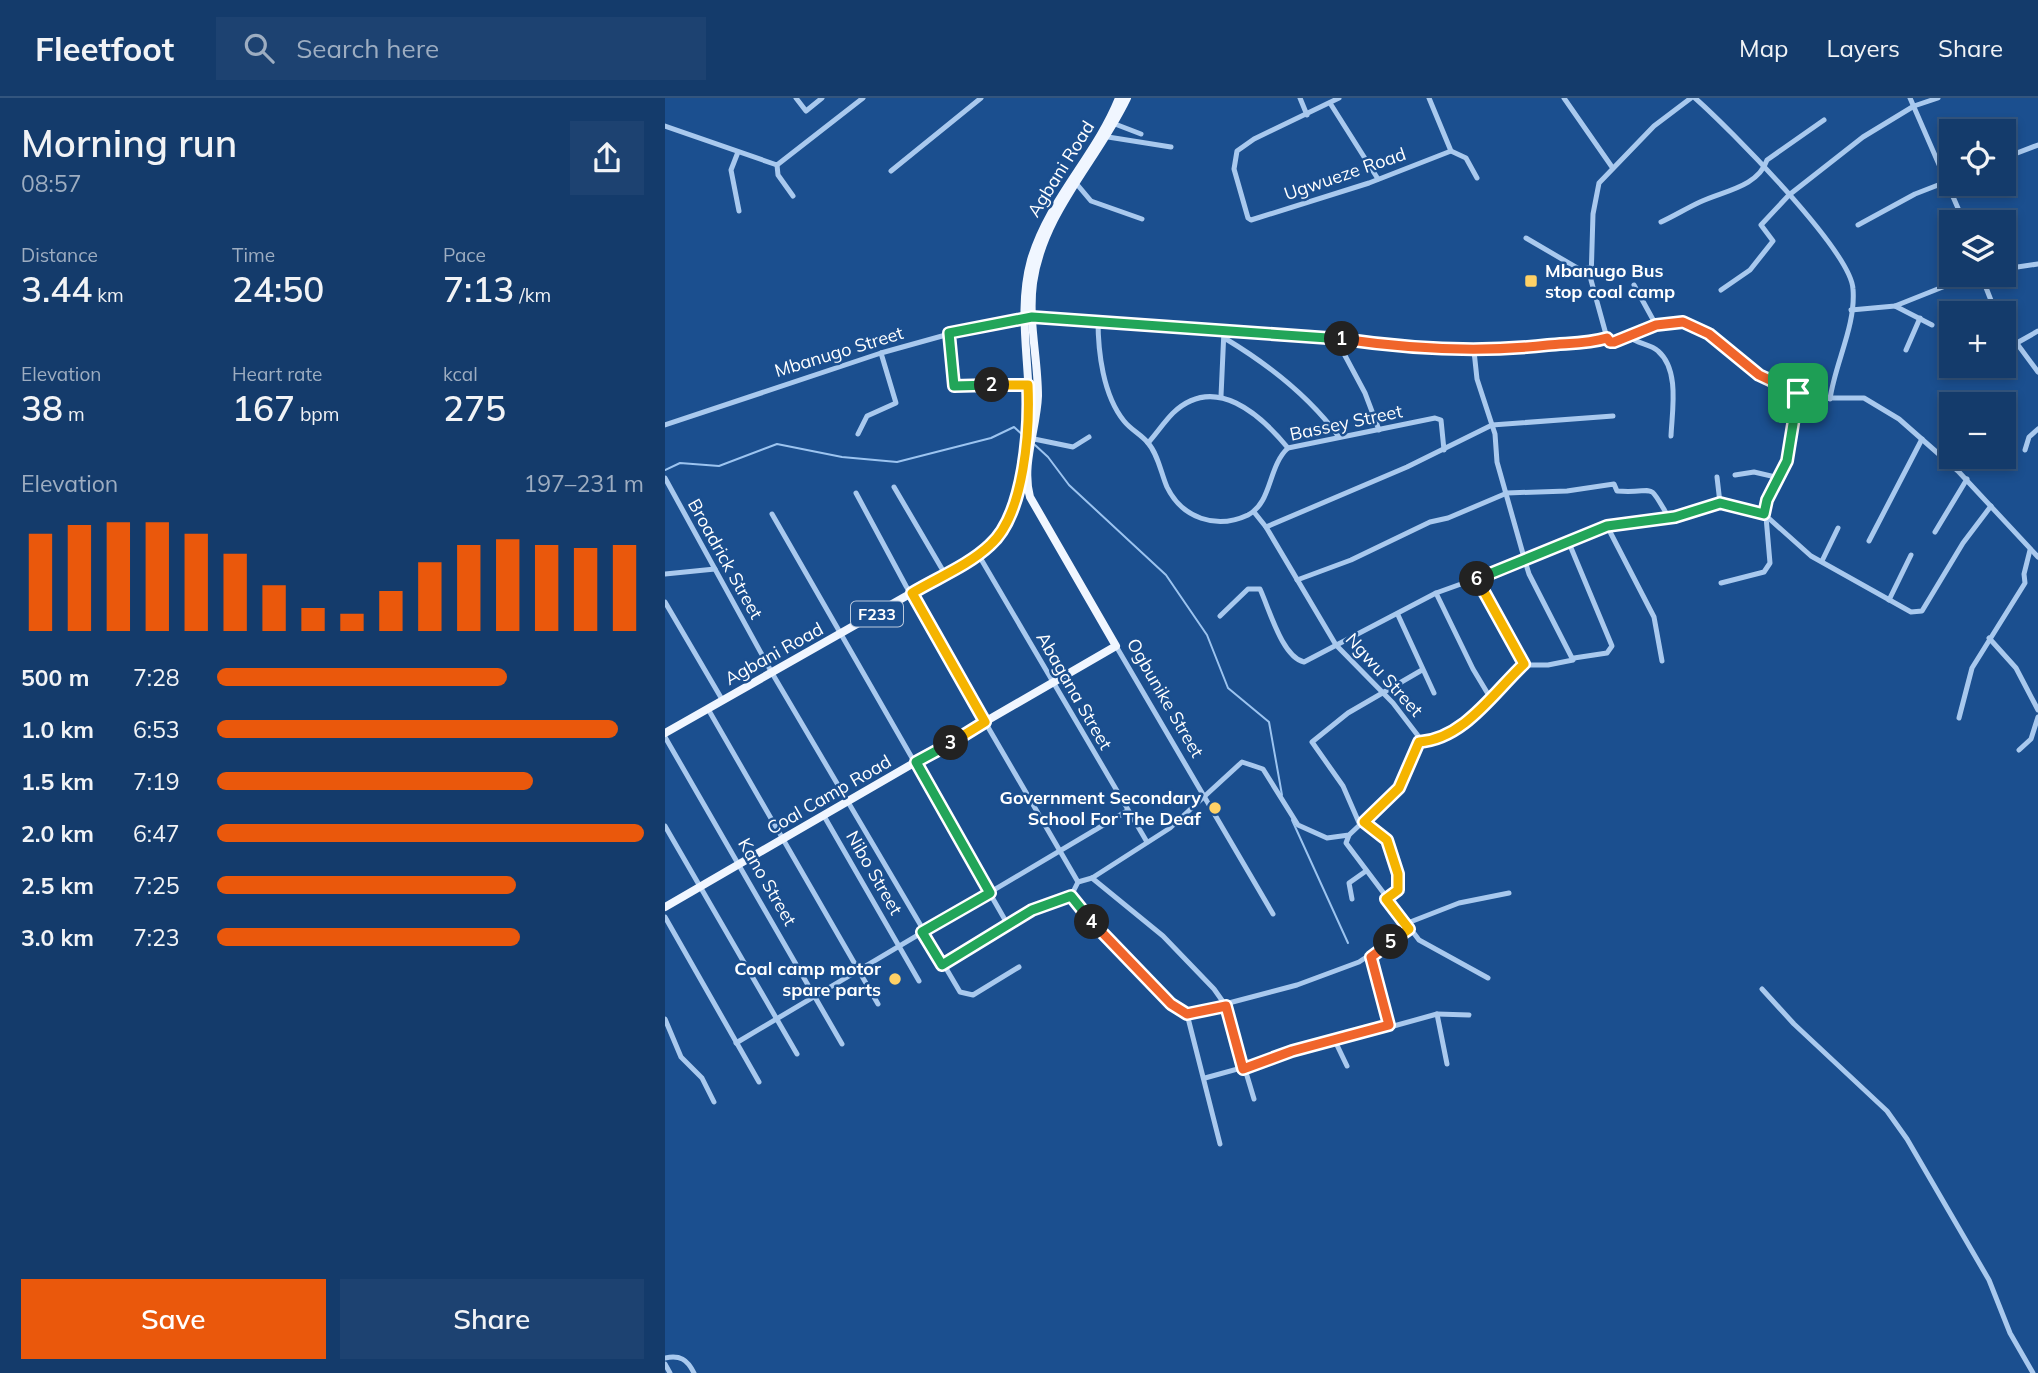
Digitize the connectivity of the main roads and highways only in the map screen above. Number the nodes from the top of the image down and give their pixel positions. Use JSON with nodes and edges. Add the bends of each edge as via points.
{"nodes":[{"id":1,"x":1119,"y":98,"type":"edge"},
{"id":2,"x":1127,"y":98,"type":"edge"},
{"id":3,"x":1028,"y":317,"type":"junction"},
{"id":4,"x":1030,"y":441,"type":"junction"},
{"id":5,"x":1016,"y":494,"type":"junction"},
{"id":6,"x":1030,"y":497,"type":"junction"},
{"id":7,"x":1117,"y":646,"type":"joint"},
{"id":8,"x":665,"y":735,"type":"edge"},
{"id":9,"x":665,"y":907,"type":"edge"}],
"edges":[{"from":1,"to":3,"type":"main road","name":"Agbani Road","number":"F233","via":[[1044,226],[1027,277]]},
{"from":2,"to":3,"type":"main road","name":"Agbani Road","number":"F233","via":[[1108,136],[1055,216],[1040,254]]},
{"from":3,"to":4,"type":"main road","name":"Agbani Road","number":"F233"},
{"from":3,"to":4,"type":"main road","name":"Agbani Road","number":"F233","via":[[1038,397]]},
{"from":4,"to":5,"type":"main road","name":"Agbani Road","number":"F233"},
{"from":4,"to":6,"type":"main road","name":"Agbani Road","number":"F233"},
{"from":5,"to":6,"type":"main road"},
{"from":5,"to":8,"type":"main road","name":"Agbani Road","number":"F233","via":[[1003,529],[978,554]]},
{"from":6,"to":7,"type":"main road","name":"Ogbunike Street"},
{"from":7,"to":9,"type":"main road","name":"Coal Camp Road"}]}
